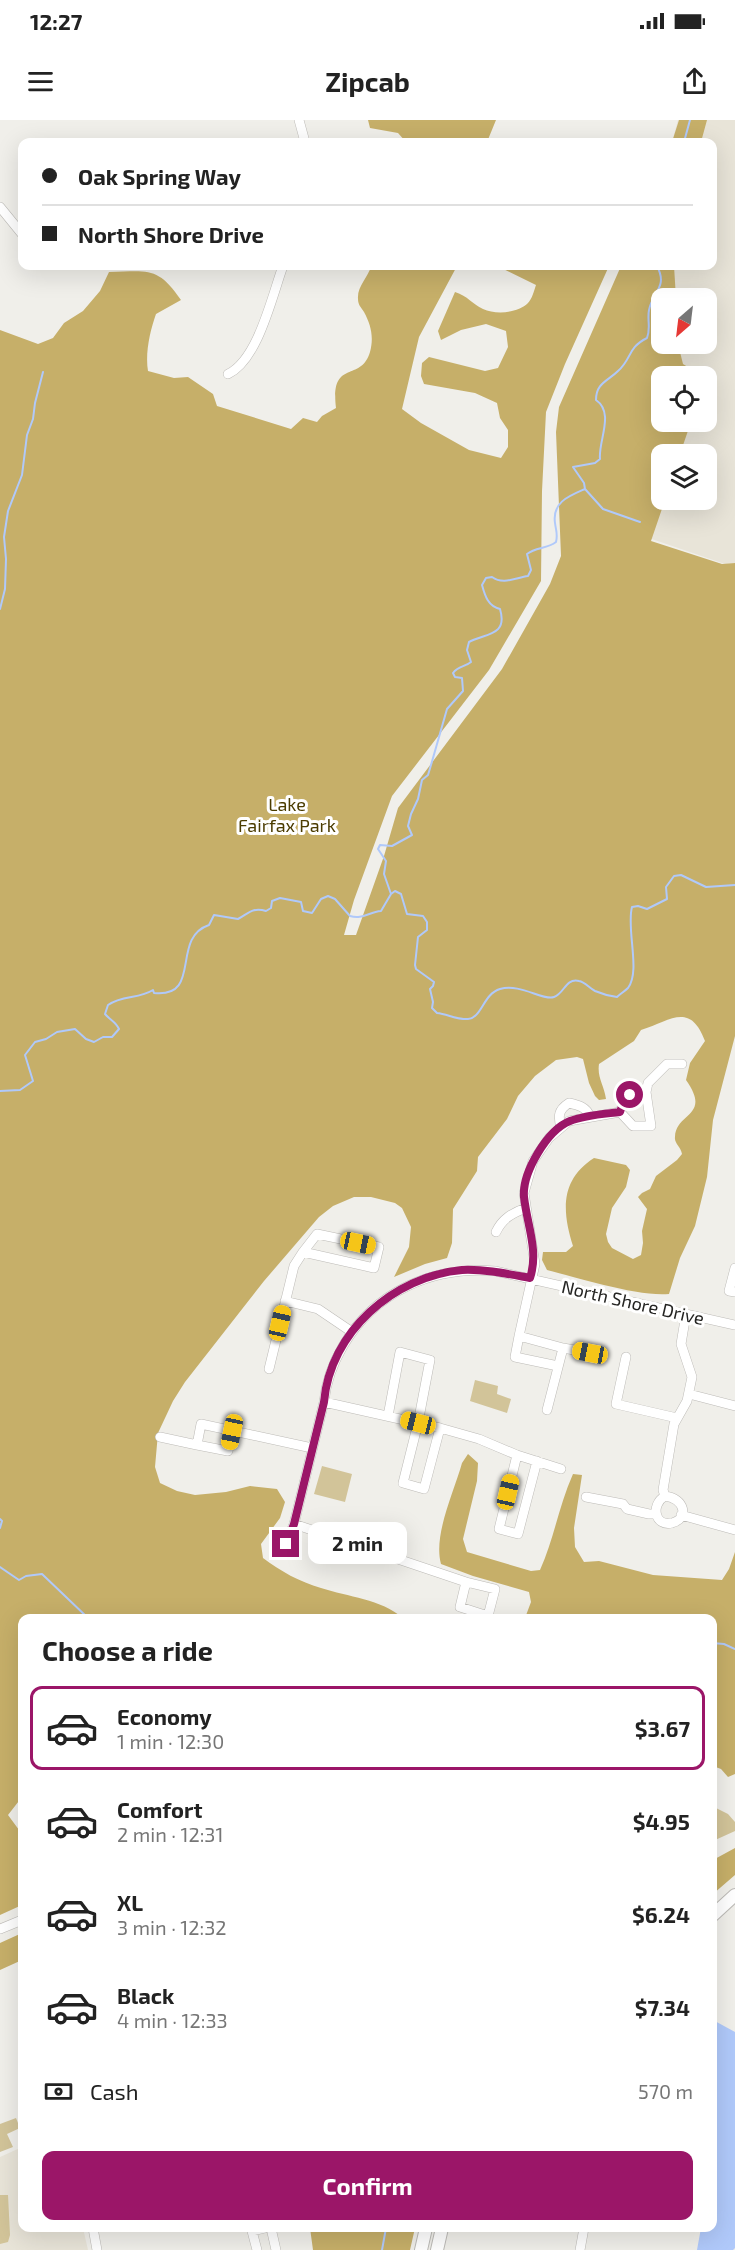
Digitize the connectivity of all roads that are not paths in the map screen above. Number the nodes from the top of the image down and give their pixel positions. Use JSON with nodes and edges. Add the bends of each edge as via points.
{"nodes":[{"id":1,"x":298,"y":120,"type":"edge"},
{"id":2,"x":304,"y":138,"type":"edge"},
{"id":3,"x":0,"y":207,"type":"edge"},
{"id":4,"x":18,"y":229,"type":"edge"},
{"id":5,"x":282,"y":270,"type":"edge"},
{"id":6,"x":228,"y":374,"type":"dead end"},
{"id":7,"x":682,"y":1064,"type":"dead end"},
{"id":8,"x":646,"y":1092,"type":"junction"},
{"id":9,"x":620,"y":1112,"type":"junction"},
{"id":10,"x":590,"y":1117,"type":"junction"},
{"id":11,"x":561,"y":1128,"type":"junction"},
{"id":12,"x":526,"y":1208,"type":"junction"},
{"id":13,"x":496,"y":1232,"type":"dead end"},
{"id":14,"x":303,"y":1252,"type":"junction"},
{"id":15,"x":735,"y":1268,"type":"edge"},
{"id":16,"x":530,"y":1278,"type":"junction"},
{"id":17,"x":735,"y":1292,"type":"edge"},
{"id":18,"x":285,"y":1301,"type":"junction"},
{"id":19,"x":686,"y":1314,"type":"junction"},
{"id":20,"x":735,"y":1325,"type":"edge"},
{"id":21,"x":352,"y":1332,"type":"junction"},
{"id":22,"x":519,"y":1336,"type":"junction"},
{"id":23,"x":563,"y":1348,"type":"junction"},
{"id":24,"x":591,"y":1353,"type":"dead end"},
{"id":25,"x":626,"y":1357,"type":"dead end"},
{"id":26,"x":558,"y":1366,"type":"junction"},
{"id":27,"x":269,"y":1369,"type":"dead end"},
{"id":28,"x":689,"y":1394,"type":"junction"},
{"id":29,"x":324,"y":1402,"type":"junction"},
{"id":30,"x":735,"y":1406,"type":"edge"},
{"id":31,"x":547,"y":1410,"type":"dead end"},
{"id":32,"x":388,"y":1416,"type":"junction"},
{"id":33,"x":677,"y":1418,"type":"junction"},
{"id":34,"x":418,"y":1423,"type":"junction"},
{"id":35,"x":440,"y":1428,"type":"junction"},
{"id":36,"x":232,"y":1432,"type":"junction"},
{"id":37,"x":160,"y":1437,"type":"dead end"},
{"id":38,"x":197,"y":1444,"type":"junction"},
{"id":39,"x":312,"y":1448,"type":"junction"},
{"id":40,"x":517,"y":1455,"type":"junction"},
{"id":41,"x":537,"y":1461,"type":"junction"},
{"id":42,"x":561,"y":1469,"type":"dead end"},
{"id":43,"x":665,"y":1496,"type":"junction"},
{"id":44,"x":586,"y":1497,"type":"dead end"},
{"id":45,"x":656,"y":1513,"type":"junction"},
{"id":46,"x":681,"y":1515,"type":"junction"},
{"id":47,"x":294,"y":1524,"type":"junction"},
{"id":48,"x":735,"y":1530,"type":"edge"},
{"id":49,"x":279,"y":1550,"type":"dead end"},
{"id":50,"x":466,"y":1582,"type":"junction"},
{"id":51,"x":482,"y":1614,"type":"edge"},
{"id":52,"x":489,"y":1614,"type":"edge"},
{"id":53,"x":735,"y":1895,"type":"edge"},
{"id":54,"x":717,"y":1911,"type":"edge"},
{"id":55,"x":18,"y":1922,"type":"edge"},
{"id":56,"x":0,"y":1929,"type":"edge"},
{"id":57,"x":94,"y":2232,"type":"edge"},
{"id":58,"x":252,"y":2232,"type":"edge"},
{"id":59,"x":272,"y":2232,"type":"edge"},
{"id":60,"x":425,"y":2232,"type":"edge"},
{"id":61,"x":441,"y":2232,"type":"edge"},
{"id":62,"x":584,"y":2232,"type":"edge"},
{"id":63,"x":97,"y":2250,"type":"edge"},
{"id":64,"x":257,"y":2250,"type":"edge"},
{"id":65,"x":276,"y":2250,"type":"edge"},
{"id":66,"x":421,"y":2250,"type":"edge"},
{"id":67,"x":437,"y":2250,"type":"edge"},
{"id":68,"x":579,"y":2250,"type":"edge"}],
"edges":[{"from":1,"to":2,"type":"street"},
{"from":3,"to":4,"type":"street"},
{"from":5,"to":6,"type":"street","via":[[252,351],[237,370]]},
{"from":7,"to":8,"type":"street","via":[[667,1064],[648,1083]]},
{"from":8,"to":9,"type":"street","via":[[630,1095]]},
{"from":8,"to":9,"type":"street","via":[[651,1126],[633,1126]]},
{"from":9,"to":10,"type":"street"},
{"from":10,"to":11,"type":"street","via":[[569,1121]]},
{"from":10,"to":11,"type":"street","via":[[581,1106],[569,1103],[558,1116]]},
{"from":11,"to":12,"type":"street","via":[[533,1161],[524,1193]]},
{"from":12,"to":13,"type":"street","via":[[507,1216]]},
{"from":12,"to":16,"type":"street","via":[[535,1264]]},
{"from":14,"to":14,"type":"street","via":[[374,1268],[379,1247],[317,1234]]},
{"from":14,"to":18,"type":"street","via":[[294,1266]]},
{"from":15,"to":17,"type":"street","via":[[729,1291]]},
{"from":16,"to":19,"type":"street","name":"North Shore Drive"},
{"from":16,"to":21,"type":"street","name":"North Shore Drive","via":[[479,1270],[429,1277],[383,1300]]},
{"from":16,"to":22,"type":"street"},
{"from":18,"to":21,"type":"street","via":[[318,1309]]},
{"from":18,"to":27,"type":"street"},
{"from":19,"to":20,"type":"street","name":"North Shore Drive"},
{"from":19,"to":28,"type":"street","via":[[681,1344],[692,1377]]},
{"from":21,"to":29,"type":"street","name":"North Shore Drive","via":[[331,1370]]},
{"from":22,"to":23,"type":"street"},
{"from":22,"to":26,"type":"street","via":[[515,1357]]},
{"from":23,"to":24,"type":"street"},
{"from":23,"to":26,"type":"street"},
{"from":25,"to":33,"type":"street","via":[[616,1404]]},
{"from":26,"to":31,"type":"street"},
{"from":28,"to":30,"type":"street"},
{"from":28,"to":33,"type":"street"},
{"from":29,"to":32,"type":"street"},
{"from":29,"to":39,"type":"street","name":"North Shore Drive"},
{"from":32,"to":34,"type":"street"},
{"from":32,"to":34,"type":"street","via":[[400,1352],[430,1360]]},
{"from":33,"to":43,"type":"street"},
{"from":34,"to":35,"type":"street"},
{"from":34,"to":35,"type":"street","via":[[403,1483],[424,1489]]},
{"from":35,"to":40,"type":"street"},
{"from":36,"to":38,"type":"street","via":[[228,1451]]},
{"from":36,"to":38,"type":"street","via":[[201,1424]]},
{"from":36,"to":39,"type":"street"},
{"from":37,"to":38,"type":"street"},
{"from":39,"to":47,"type":"street","name":"North Shore Drive"},
{"from":40,"to":41,"type":"street"},
{"from":40,"to":41,"type":"street","via":[[500,1529],[518,1534]]},
{"from":41,"to":42,"type":"street"},
{"from":43,"to":45,"type":"street","via":[[657,1504]]},
{"from":43,"to":46,"type":"street","via":[[679,1501]]},
{"from":44,"to":45,"type":"street"},
{"from":45,"to":46,"type":"street","via":[[670,1524]]},
{"from":46,"to":48,"type":"street"},
{"from":47,"to":49,"type":"street","name":"North Shore Drive","via":[[286,1544]]},
{"from":47,"to":50,"type":"street"},
{"from":50,"to":51,"type":"street","via":[[460,1607]]},
{"from":50,"to":52,"type":"street","via":[[495,1589]]},
{"from":53,"to":54,"type":"main road"},
{"from":55,"to":56,"type":"street"},
{"from":57,"to":63,"type":"street"},
{"from":58,"to":64,"type":"street"},
{"from":59,"to":65,"type":"street"},
{"from":60,"to":66,"type":"main road"},
{"from":61,"to":67,"type":"main road"},
{"from":62,"to":68,"type":"street"}]}
